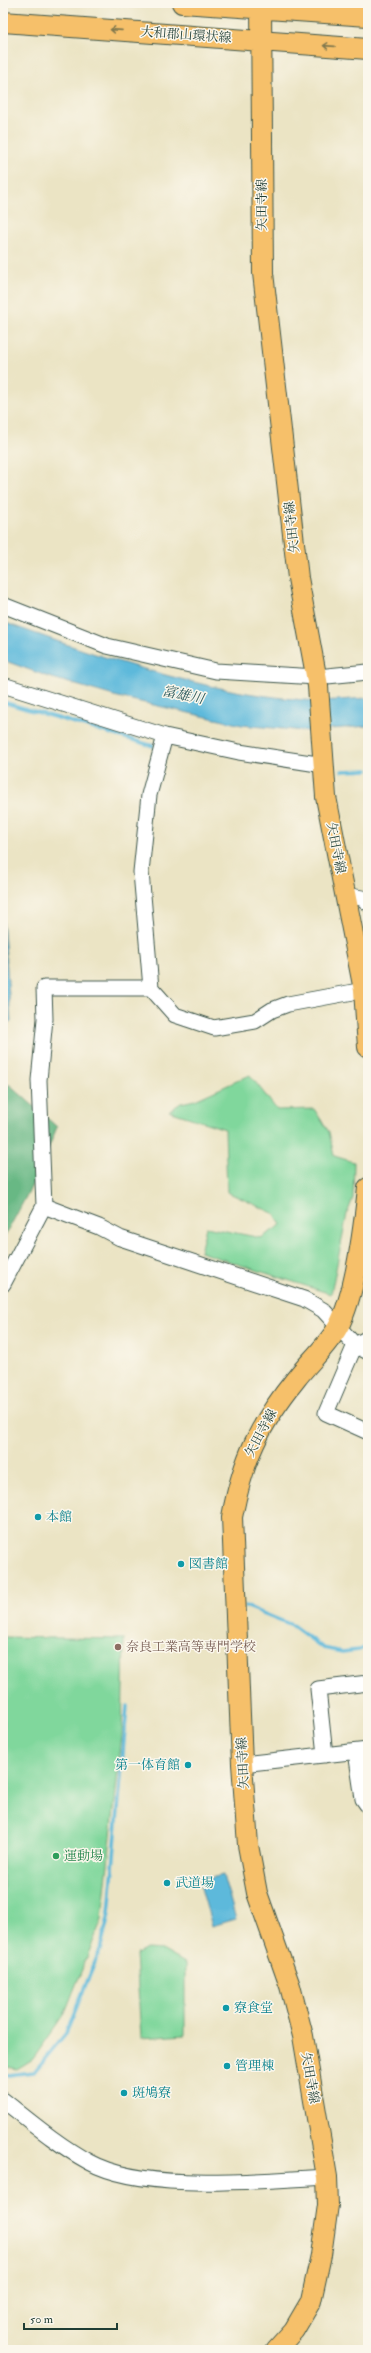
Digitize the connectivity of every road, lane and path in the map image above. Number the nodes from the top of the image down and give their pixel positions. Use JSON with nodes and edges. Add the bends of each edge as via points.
{"nodes":[{"id":1,"x":182,"y":3,"type":"edge"},
{"id":2,"x":261,"y":6,"type":"edge"},
{"id":3,"x":368,"y":16,"type":"edge"},
{"id":4,"x":3,"y":22,"type":"edge"},
{"id":5,"x":261,"y":41,"type":"junction"},
{"id":6,"x":368,"y":49,"type":"edge"},
{"id":7,"x":3,"y":605,"type":"edge"},
{"id":8,"x":368,"y":672,"type":"edge"},
{"id":9,"x":318,"y":681,"type":"junction"},
{"id":10,"x":3,"y":685,"type":"edge"},
{"id":11,"x":165,"y":736,"type":"junction"},
{"id":12,"x":324,"y":757,"type":"junction"},
{"id":13,"x":345,"y":895,"type":"junction"},
{"id":14,"x":368,"y":903,"type":"edge"},
{"id":15,"x":151,"y":988,"type":"junction"},
{"id":16,"x":364,"y":990,"type":"junction"},
{"id":17,"x":368,"y":1047,"type":"edge"},
{"id":18,"x":368,"y":1188,"type":"edge"},
{"id":19,"x":44,"y":1206,"type":"junction"},
{"id":20,"x":3,"y":1284,"type":"edge"},
{"id":21,"x":338,"y":1327,"type":"junction"},
{"id":22,"x":364,"y":1345,"type":"edge"},
{"id":23,"x":368,"y":1432,"type":"edge"},
{"id":24,"x":368,"y":1683,"type":"edge"},
{"id":25,"x":362,"y":1751,"type":"edge"},
{"id":26,"x":326,"y":1755,"type":"junction"},
{"id":27,"x":242,"y":1764,"type":"junction"},
{"id":28,"x":368,"y":1806,"type":"edge"},
{"id":29,"x":3,"y":2100,"type":"edge"},
{"id":30,"x":327,"y":2177,"type":"junction"},
{"id":31,"x":276,"y":2350,"type":"edge"}],
"edges":[{"from":1,"to":2,"type":"main road"},
{"from":2,"to":3,"type":"main road"},
{"from":2,"to":5,"type":"main road","name":"矢田寺線"},
{"from":5,"to":4,"type":"main road","name":"大和郡山環状線","one_way":true},
{"from":6,"to":5,"type":"main road","name":"大和郡山環状線","one_way":true},
{"from":5,"to":9,"type":"main road","name":"矢田寺線","via":[[263,273],[298,578]]},
{"from":7,"to":9,"type":"street","via":[[107,646],[216,671]]},
{"from":8,"to":9,"type":"street"},
{"from":9,"to":12,"type":"main road","name":"矢田寺線"},
{"from":10,"to":11,"type":"street"},
{"from":11,"to":12,"type":"street","via":[[239,752]]},
{"from":11,"to":15,"type":"street","via":[[149,795],[142,872]]},
{"from":12,"to":13,"type":"main road","name":"矢田寺線","via":[[326,797]]},
{"from":13,"to":14,"type":"street","via":[[362,898]]},
{"from":13,"to":16,"type":"main road","name":"矢田寺線"},
{"from":15,"to":16,"type":"street","via":[[174,1015],[214,1028],[255,1021],[288,1004]]},
{"from":15,"to":19,"type":"street","via":[[44,988],[45,1019],[39,1080]]},
{"from":16,"to":17,"type":"main road","name":"矢田寺線"},
{"from":18,"to":21,"type":"main road","name":"矢田寺線","via":[[355,1270]]},
{"from":19,"to":20,"type":"street"},
{"from":19,"to":21,"type":"street","via":[[120,1238],[304,1299],[323,1310]]},
{"from":21,"to":22,"type":"street"},
{"from":21,"to":27,"type":"main road","name":"矢田寺線","via":[[278,1401],[254,1441],[239,1480],[232,1517],[232,1549]]},
{"from":22,"to":23,"type":"street","via":[[326,1413]]},
{"from":24,"to":26,"type":"street","via":[[318,1689]]},
{"from":25,"to":26,"type":"street"},
{"from":25,"to":28,"type":"street","via":[[363,1799]]},
{"from":26,"to":27,"type":"street"},
{"from":27,"to":30,"type":"main road","name":"矢田寺線","via":[[248,1845],[257,1893],[290,1986],[303,2036]]},
{"from":29,"to":30,"type":"street","via":[[43,2132],[90,2163],[126,2175],[159,2180],[232,2182]]},
{"from":30,"to":31,"type":"main road","name":"矢田寺線","via":[[327,2212],[311,2302],[294,2330]]}]}
